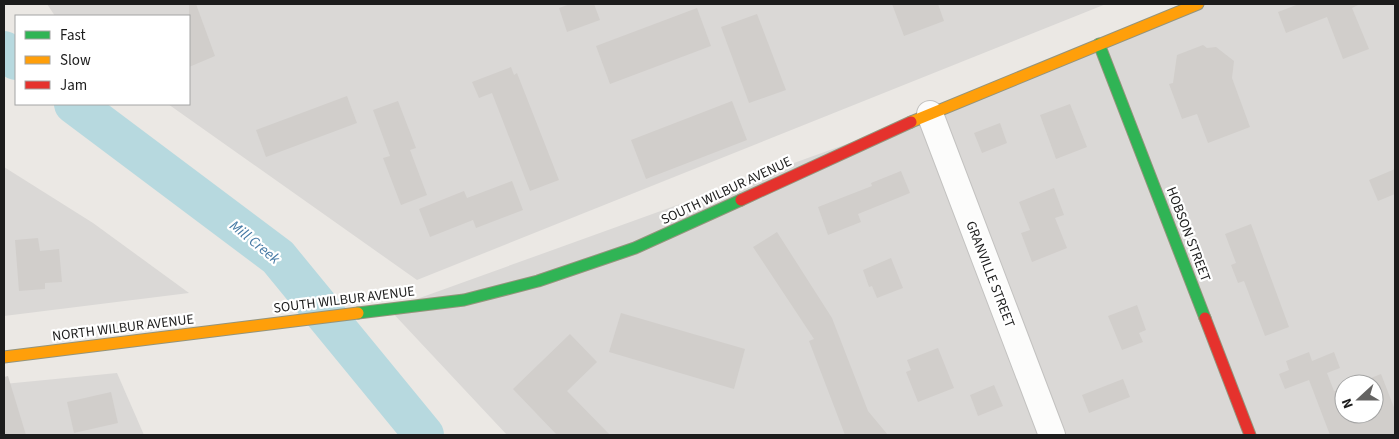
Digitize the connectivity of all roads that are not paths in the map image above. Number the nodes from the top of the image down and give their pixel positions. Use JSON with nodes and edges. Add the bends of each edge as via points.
{"nodes":[{"id":1,"x":1198,"y":4,"type":"edge"},
{"id":2,"x":1099,"y":44,"type":"junction"},
{"id":3,"x":930,"y":114,"type":"junction"},
{"id":4,"x":246,"y":326,"type":"joint"},
{"id":5,"x":4,"y":357,"type":"edge"},
{"id":6,"x":1052,"y":435,"type":"edge"},
{"id":7,"x":1250,"y":435,"type":"edge"}],
"edges":[{"from":1,"to":2,"type":"main road","name":"SOUTH WILBUR AVENUE"},
{"from":2,"to":3,"type":"main road","name":"SOUTH WILBUR AVENUE"},
{"from":2,"to":7,"type":"main road","name":"HOBSON STREET"},
{"from":3,"to":4,"type":"main road","name":"SOUTH WILBUR AVENUE","via":[[616,256],[517,288],[464,300]]},
{"from":3,"to":6,"type":"street","name":"GRANVILLE STREET"},
{"from":4,"to":5,"type":"main road","name":"NORTH WILBUR AVENUE"}]}
